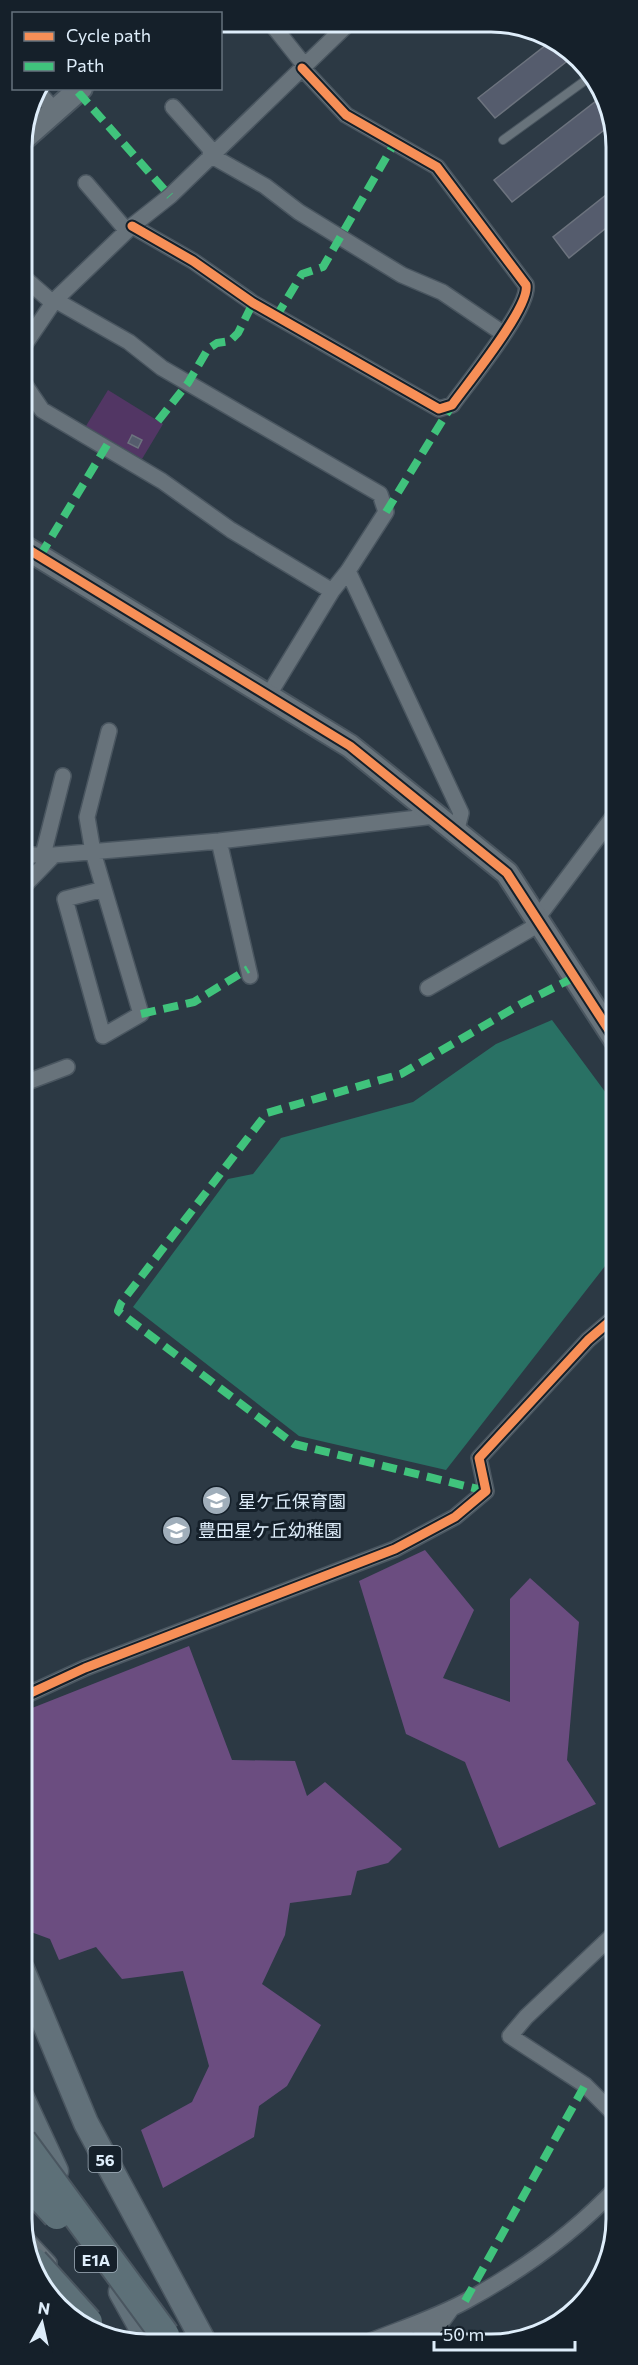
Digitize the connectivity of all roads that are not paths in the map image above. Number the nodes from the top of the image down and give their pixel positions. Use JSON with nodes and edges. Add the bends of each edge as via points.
{"nodes":[{"id":1,"x":278,"y":32,"type":"edge"},
{"id":2,"x":341,"y":32,"type":"edge"},
{"id":3,"x":304,"y":67,"type":"junction"},
{"id":4,"x":585,"y":81,"type":"edge"},
{"id":5,"x":79,"y":90,"type":"edge"},
{"id":6,"x":43,"y":97,"type":"edge"},
{"id":7,"x":173,"y":107,"type":"dead end"},
{"id":8,"x":56,"y":112,"type":"junction"},
{"id":9,"x":33,"y":131,"type":"edge"},
{"id":10,"x":503,"y":140,"type":"dead end"},
{"id":11,"x":212,"y":154,"type":"junction"},
{"id":12,"x":86,"y":183,"type":"dead end"},
{"id":13,"x":130,"y":229,"type":"junction"},
{"id":14,"x":32,"y":284,"type":"edge"},
{"id":15,"x":54,"y":302,"type":"junction"},
{"id":16,"x":32,"y":334,"type":"edge"},
{"id":17,"x":504,"y":334,"type":"junction"},
{"id":18,"x":32,"y":396,"type":"edge"},
{"id":19,"x":32,"y":552,"type":"edge"},
{"id":20,"x":348,"y":571,"type":"junction"},
{"id":21,"x":332,"y":591,"type":"junction"},
{"id":22,"x":268,"y":696,"type":"junction"},
{"id":23,"x":109,"y":731,"type":"dead end"},
{"id":24,"x":63,"y":776,"type":"dead end"},
{"id":25,"x":435,"y":816,"type":"junction"},
{"id":26,"x":606,"y":827,"type":"edge"},
{"id":27,"x":456,"y":833,"type":"junction"},
{"id":28,"x":219,"y":841,"type":"junction"},
{"id":29,"x":93,"y":852,"type":"junction"},
{"id":30,"x":32,"y":855,"type":"edge"},
{"id":31,"x":48,"y":855,"type":"junction"},
{"id":32,"x":32,"y":875,"type":"edge"},
{"id":33,"x":104,"y":888,"type":"dead end"},
{"id":34,"x":539,"y":920,"type":"junction"},
{"id":35,"x":250,"y":976,"type":"dead end"},
{"id":36,"x":428,"y":988,"type":"dead end"},
{"id":37,"x":606,"y":1025,"type":"edge"},
{"id":38,"x":68,"y":1067,"type":"dead end"},
{"id":39,"x":32,"y":1080,"type":"edge"},
{"id":40,"x":606,"y":1325,"type":"edge"},
{"id":41,"x":32,"y":1692,"type":"edge"},
{"id":42,"x":606,"y":1941,"type":"edge"},
{"id":43,"x":32,"y":1993,"type":"edge"},
{"id":44,"x":606,"y":2105,"type":"edge"},
{"id":45,"x":32,"y":2143,"type":"edge"},
{"id":46,"x":32,"y":2189,"type":"edge"},
{"id":47,"x":606,"y":2199,"type":"edge"},
{"id":48,"x":35,"y":2248,"type":"edge"},
{"id":49,"x":49,"y":2278,"type":"edge"},
{"id":50,"x":49,"y":2278,"type":"edge"},
{"id":51,"x":452,"y":2308,"type":"junction"},
{"id":52,"x":76,"y":2309,"type":"edge"},
{"id":53,"x":157,"y":2334,"type":"edge"},
{"id":54,"x":158,"y":2334,"type":"edge"},
{"id":55,"x":200,"y":2334,"type":"edge"},
{"id":56,"x":388,"y":2334,"type":"edge"},
{"id":57,"x":426,"y":2334,"type":"edge"}],
"edges":[{"from":1,"to":3,"type":"street"},
{"from":2,"to":3,"type":"street"},
{"from":3,"to":11,"type":"street"},
{"from":3,"to":17,"type":"street","via":[[346,116],[437,168],[526,285],[528,292]]},
{"from":4,"to":10,"type":"lane"},
{"from":5,"to":8,"type":"street"},
{"from":6,"to":8,"type":"street"},
{"from":7,"to":11,"type":"street"},
{"from":8,"to":9,"type":"street"},
{"from":11,"to":13,"type":"street"},
{"from":11,"to":17,"type":"street","via":[[299,212],[402,275],[442,292]]},
{"from":12,"to":13,"type":"street"},
{"from":13,"to":15,"type":"street"},
{"from":13,"to":17,"type":"street","via":[[193,261],[276,317],[439,409],[452,405]]},
{"from":14,"to":15,"type":"street"},
{"from":15,"to":16,"type":"street"},
{"from":15,"to":20,"type":"street","via":[[129,342],[162,368],[380,494],[386,512]]},
{"from":18,"to":21,"type":"street","via":[[42,410],[162,481],[231,530]]},
{"from":19,"to":22,"type":"street"},
{"from":20,"to":21,"type":"street"},
{"from":20,"to":27,"type":"street","via":[[461,813]]},
{"from":21,"to":22,"type":"street"},
{"from":22,"to":25,"type":"street","via":[[350,746]]},
{"from":23,"to":29,"type":"street","via":[[87,817]]},
{"from":24,"to":31,"type":"street"},
{"from":25,"to":27,"type":"street"},
{"from":25,"to":28,"type":"street"},
{"from":26,"to":34,"type":"street"},
{"from":27,"to":34,"type":"street","via":[[507,873]]},
{"from":28,"to":29,"type":"street"},
{"from":28,"to":35,"type":"street"},
{"from":29,"to":31,"type":"street"},
{"from":29,"to":33,"type":"street","via":[[100,873],[141,1014],[103,1036],[65,899]]},
{"from":30,"to":31,"type":"street"},
{"from":31,"to":32,"type":"street"},
{"from":34,"to":36,"type":"street"},
{"from":34,"to":37,"type":"street"},
{"from":38,"to":39,"type":"street"},
{"from":40,"to":41,"type":"street","via":[[479,1458],[486,1491],[455,1517],[395,1549],[85,1668]]},
{"from":42,"to":44,"type":"street","via":[[510,2036],[585,2085]]},
{"from":43,"to":55,"type":"main road","number":"56","via":[[86,2123]]},
{"from":45,"to":54,"type":"highway","bridge":true},
{"from":46,"to":53,"type":"highway","number":"E1A","bridge":true},
{"from":47,"to":51,"type":"street","via":[[535,2258]]},
{"from":48,"to":49,"type":"street","via":[[58,2273]]},
{"from":50,"to":52,"type":"highway","number":"E1A","bridge":true},
{"from":51,"to":56,"type":"street"},
{"from":51,"to":57,"type":"street","via":[[438,2327]]}]}
